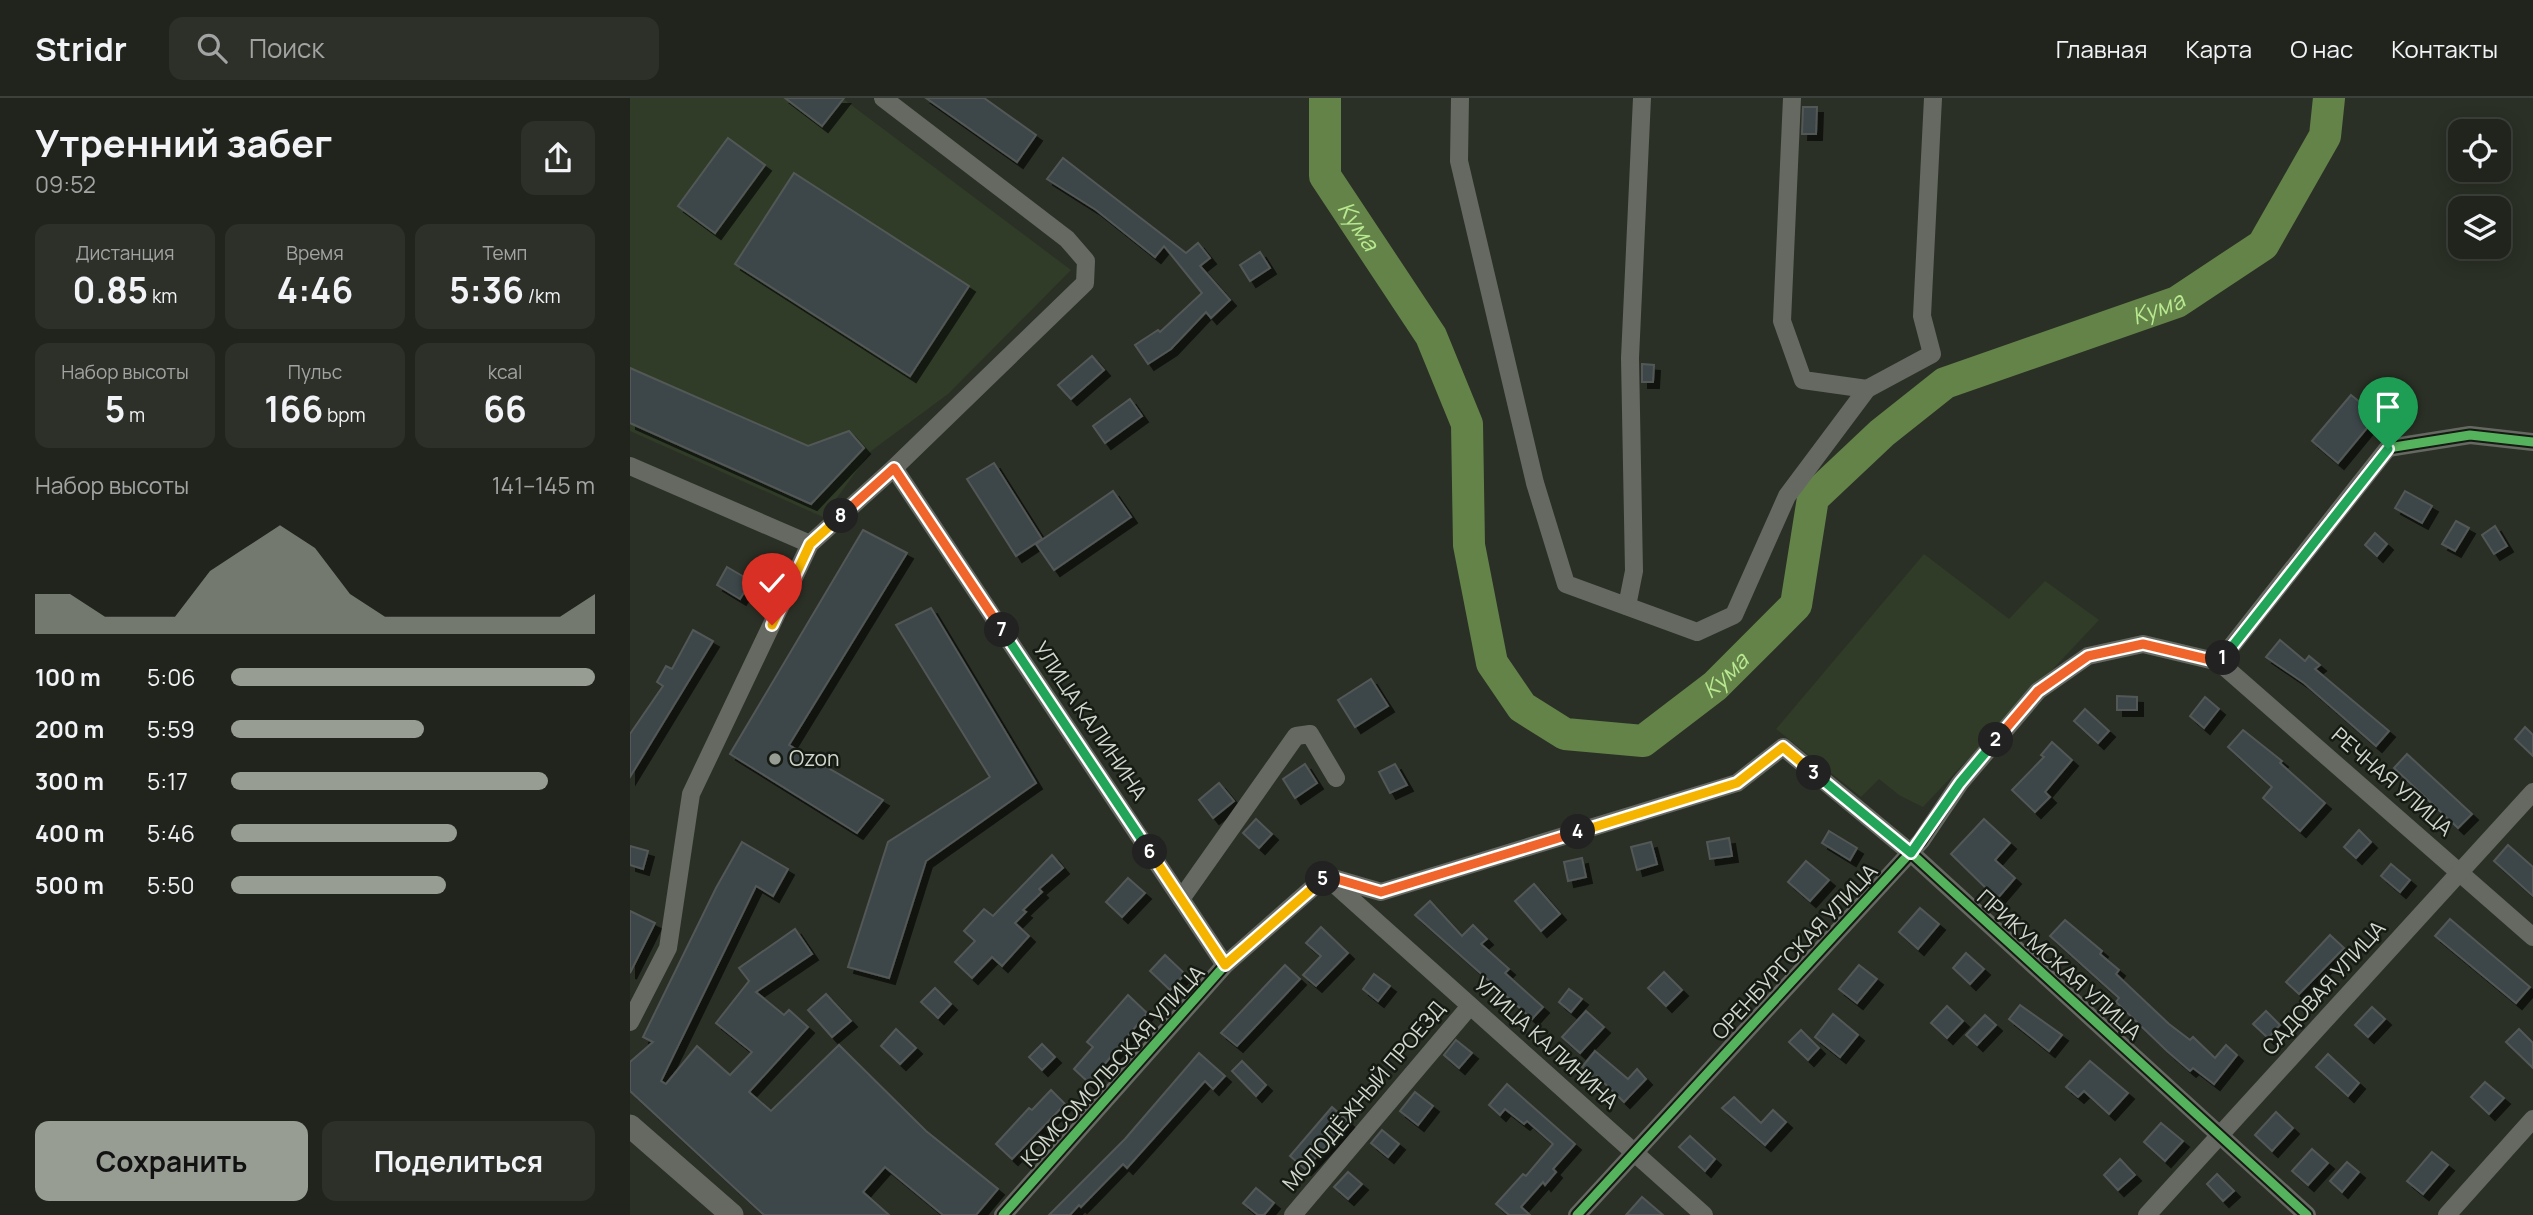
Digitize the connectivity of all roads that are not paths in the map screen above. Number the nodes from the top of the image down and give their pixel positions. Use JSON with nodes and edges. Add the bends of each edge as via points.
{"nodes":[{"id":1,"x":883,"y":98,"type":"edge"},
{"id":2,"x":1460,"y":98,"type":"edge"},
{"id":3,"x":1642,"y":98,"type":"edge"},
{"id":4,"x":1792,"y":98,"type":"edge"},
{"id":5,"x":1933,"y":98,"type":"edge"},
{"id":6,"x":1867,"y":389,"type":"junction"},
{"id":7,"x":2533,"y":442,"type":"edge"},
{"id":8,"x":630,"y":466,"type":"edge"},
{"id":9,"x":894,"y":468,"type":"junction"},
{"id":10,"x":810,"y":544,"type":"junction"},
{"id":11,"x":1627,"y":606,"type":"junction"},
{"id":12,"x":2219,"y":662,"type":"junction"},
{"id":13,"x":1336,"y":778,"type":"dead end"},
{"id":14,"x":2533,"y":792,"type":"edge"},
{"id":15,"x":1911,"y":853,"type":"junction"},
{"id":16,"x":2460,"y":872,"type":"junction"},
{"id":17,"x":1326,"y":876,"type":"junction"},
{"id":18,"x":1181,"y":898,"type":"junction"},
{"id":19,"x":2533,"y":937,"type":"edge"},
{"id":20,"x":1225,"y":965,"type":"junction"},
{"id":21,"x":1470,"y":1006,"type":"junction"},
{"id":22,"x":630,"y":1022,"type":"edge"},
{"id":23,"x":2533,"y":1119,"type":"edge"},
{"id":24,"x":630,"y":1126,"type":"edge"},
{"id":25,"x":2220,"y":1136,"type":"junction"},
{"id":26,"x":1634,"y":1152,"type":"junction"},
{"id":27,"x":732,"y":1215,"type":"edge"},
{"id":28,"x":1003,"y":1215,"type":"edge"},
{"id":29,"x":1293,"y":1215,"type":"edge"},
{"id":30,"x":1577,"y":1215,"type":"edge"},
{"id":31,"x":1704,"y":1215,"type":"edge"},
{"id":32,"x":2147,"y":1215,"type":"edge"},
{"id":33,"x":2307,"y":1215,"type":"edge"},
{"id":34,"x":2448,"y":1215,"type":"edge"}],
"edges":[{"from":1,"to":9,"type":"street","via":[[1067,239],[1086,261],[1085,283]]},
{"from":2,"to":11,"type":"street","via":[[1459,161],[1535,482],[1566,584]]},
{"from":3,"to":11,"type":"street","via":[[1630,358],[1634,571]]},
{"from":4,"to":6,"type":"street","via":[[1782,321],[1803,380]]},
{"from":5,"to":6,"type":"street","via":[[1922,316],[1932,354]]},
{"from":6,"to":11,"type":"street","via":[[1787,496],[1734,615],[1697,632]]},
{"from":7,"to":12,"type":"street","via":[[2470,435],[2388,449]]},
{"from":8,"to":10,"type":"street"},
{"from":9,"to":10,"type":"street"},
{"from":9,"to":18,"type":"street","name":"УЛИЦА КАЛИНИНА"},
{"from":10,"to":22,"type":"street","via":[[691,794],[668,948]]},
{"from":12,"to":15,"type":"street","name":"ОРЕНБУРГСКАЯ УЛИЦА","via":[[2143,644],[2088,656],[2038,691],[1960,783]]},
{"from":12,"to":16,"type":"street","name":"РЕЧНАЯ УЛИЦА"},
{"from":13,"to":18,"type":"street","via":[[1310,734],[1296,736]]},
{"from":14,"to":16,"type":"street","name":"САДОВАЯ УЛИЦА"},
{"from":15,"to":17,"type":"street","name":"ПРИКУМСКАЯ УЛИЦА","via":[[1783,747],[1737,783],[1381,892]]},
{"from":15,"to":25,"type":"street","name":"ПРИКУМСКАЯ УЛИЦА"},
{"from":15,"to":26,"type":"street","name":"ОРЕНБУРГСКАЯ УЛИЦА"},
{"from":16,"to":19,"type":"street","name":"РЕЧНАЯ УЛИЦА"},
{"from":16,"to":25,"type":"street","name":"САДОВАЯ УЛИЦА"},
{"from":17,"to":20,"type":"street","name":"КОМСОМОЛЬСКАЯ УЛИЦА"},
{"from":17,"to":21,"type":"street","name":"УЛИЦА КАЛИНИНА"},
{"from":18,"to":20,"type":"street","name":"УЛИЦА КАЛИНИНА"},
{"from":20,"to":28,"type":"street","name":"КОМСОМОЛЬСКАЯ УЛИЦА"},
{"from":21,"to":26,"type":"street","name":"УЛИЦА КАЛИНИНА"},
{"from":21,"to":29,"type":"street","name":"МОЛОДЁЖНЫЙ ПРОЕЗД"},
{"from":23,"to":34,"type":"street"},
{"from":24,"to":27,"type":"street"},
{"from":25,"to":32,"type":"street","name":"САДОВАЯ УЛИЦА"},
{"from":25,"to":33,"type":"street","name":"ПРИКУМСКАЯ УЛИЦА"},
{"from":26,"to":30,"type":"street","name":"ОРЕНБУРГСКАЯ УЛИЦА"},
{"from":26,"to":31,"type":"street","name":"УЛИЦА КАЛИНИНА"}]}
